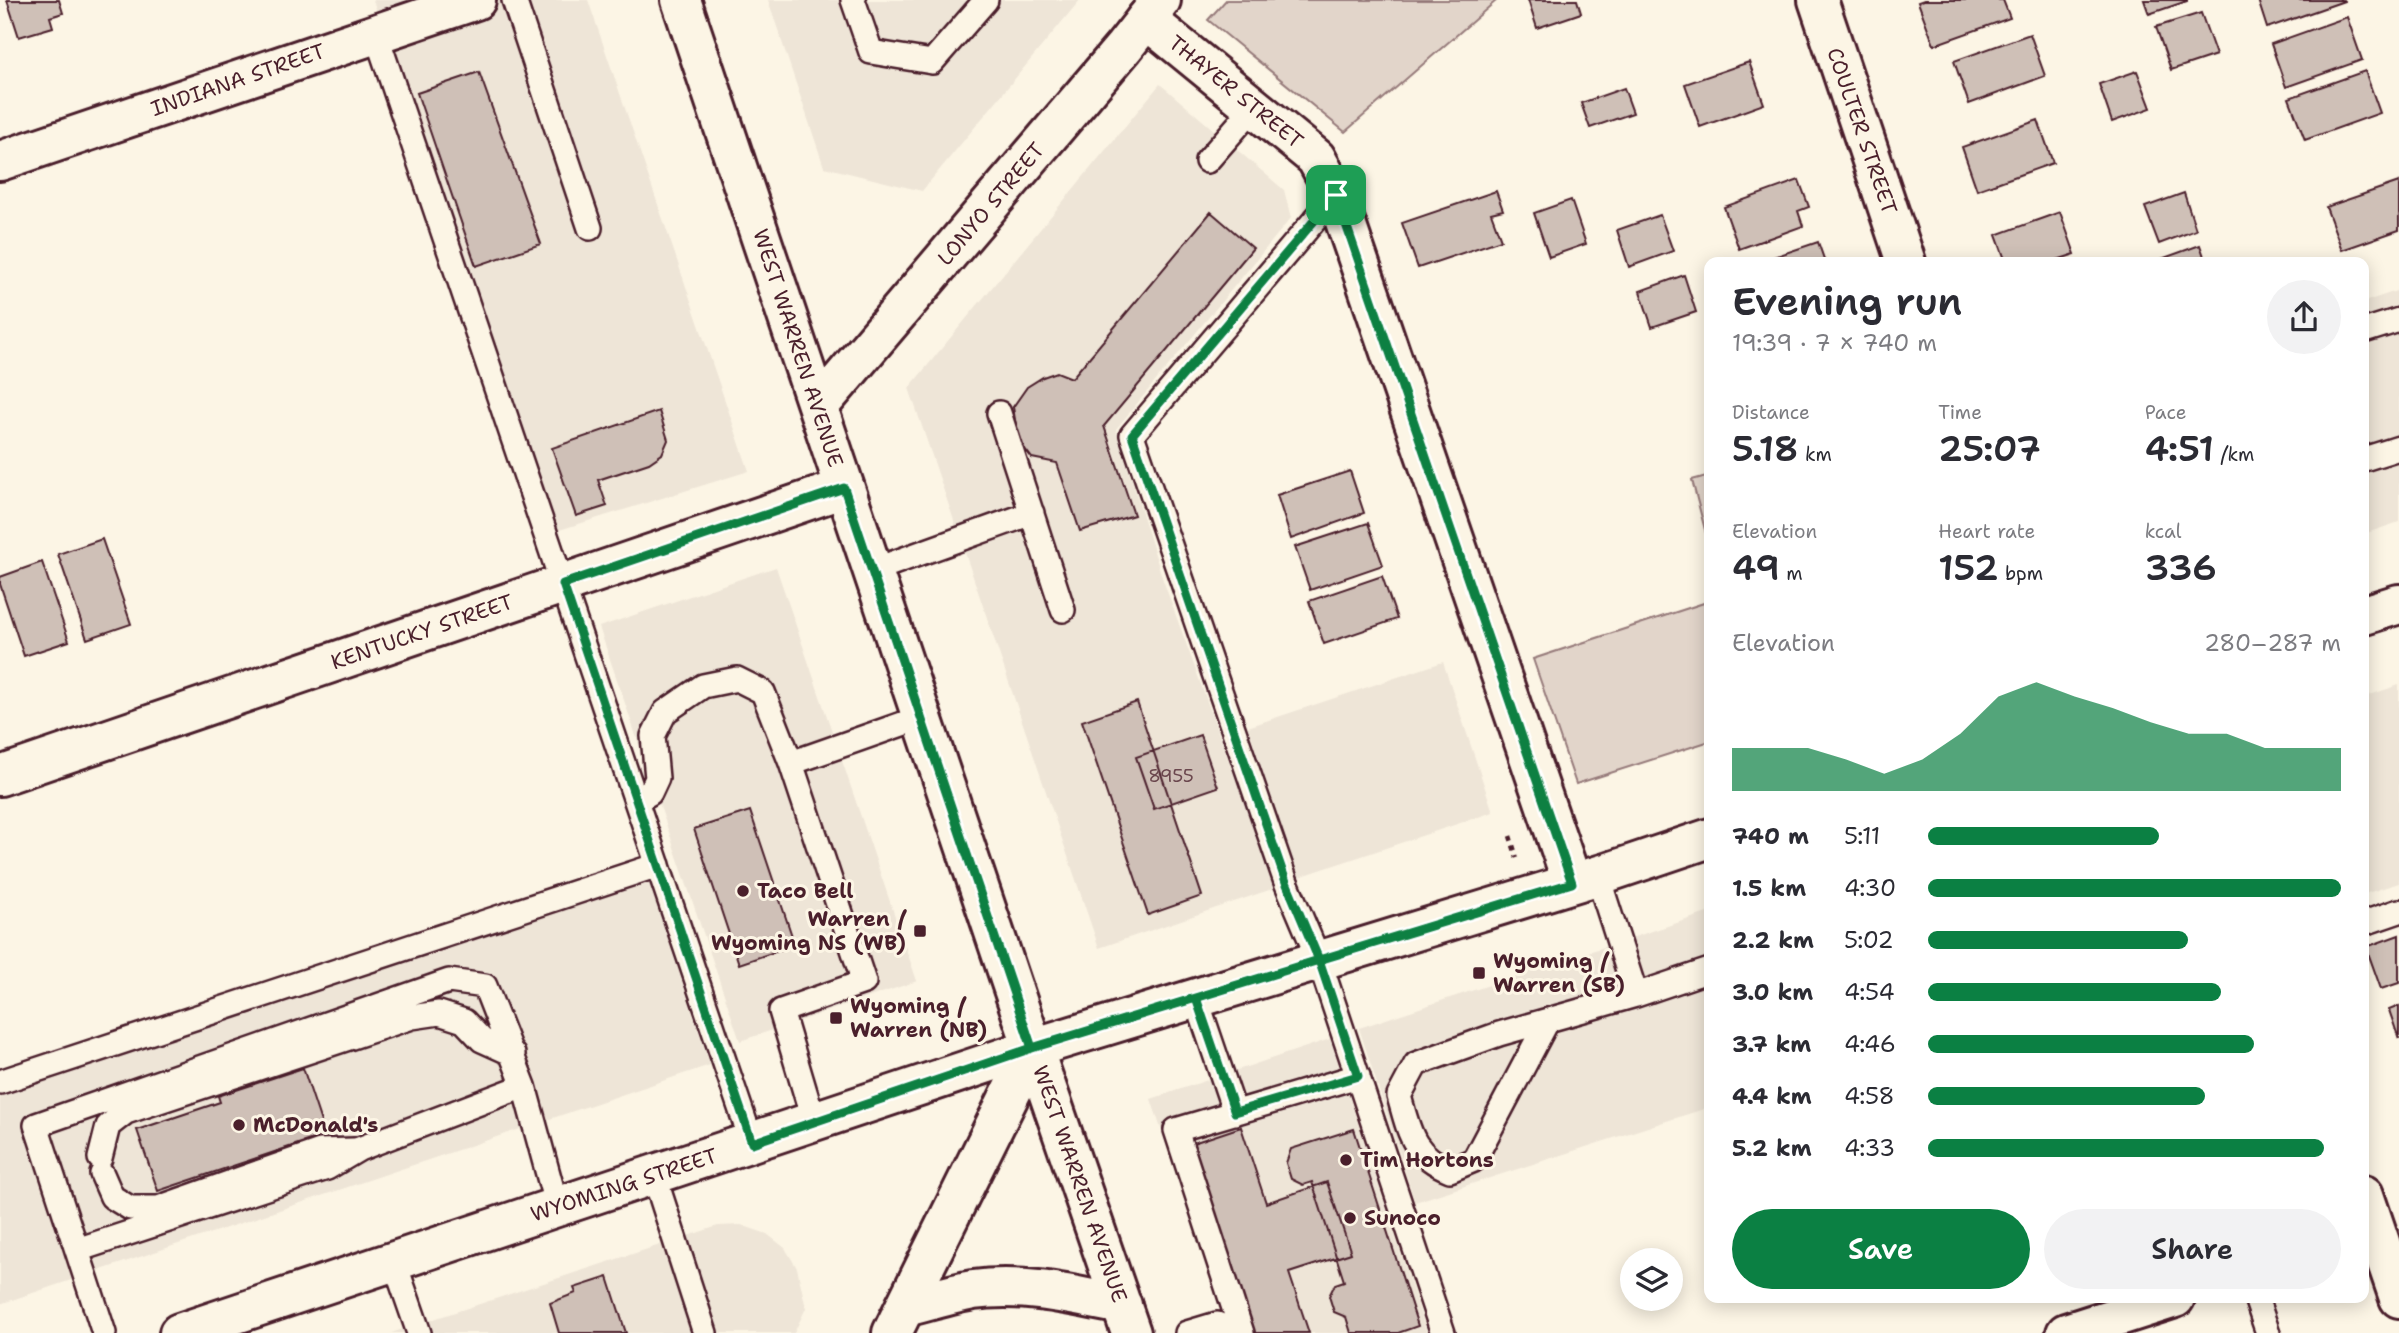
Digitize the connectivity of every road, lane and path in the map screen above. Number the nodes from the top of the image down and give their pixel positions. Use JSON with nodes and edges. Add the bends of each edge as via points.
{"nodes":[{"id":1,"x":476,"y":0,"type":"edge"},
{"id":2,"x":514,"y":0,"type":"edge"},
{"id":3,"x":681,"y":0,"type":"edge"},
{"id":4,"x":853,"y":0,"type":"edge"},
{"id":5,"x":986,"y":0,"type":"edge"},
{"id":6,"x":1818,"y":0,"type":"edge"},
{"id":7,"x":1154,"y":9,"type":"edge"},
{"id":8,"x":376,"y":34,"type":"junction"},
{"id":9,"x":1254,"y":107,"type":"junction"},
{"id":10,"x":1207,"y":160,"type":"dead end"},
{"id":11,"x":0,"y":161,"type":"edge"},
{"id":12,"x":1336,"y":195,"type":"junction"},
{"id":13,"x":590,"y":228,"type":"dead end"},
{"id":14,"x":1904,"y":257,"type":"edge"},
{"id":15,"x":2399,"y":320,"type":"edge"},
{"id":16,"x":2369,"y":329,"type":"edge"},
{"id":17,"x":819,"y":406,"type":"junction"},
{"id":18,"x":999,"y":413,"type":"dead end"},
{"id":19,"x":2399,"y":448,"type":"edge"},
{"id":20,"x":2369,"y":457,"type":"edge"},
{"id":21,"x":844,"y":488,"type":"junction"},
{"id":22,"x":1032,"y":513,"type":"junction"},
{"id":23,"x":871,"y":571,"type":"junction"},
{"id":24,"x":563,"y":584,"type":"junction"},
{"id":25,"x":2399,"y":604,"type":"edge"},
{"id":26,"x":1063,"y":610,"type":"dead end"},
{"id":27,"x":2369,"y":613,"type":"edge"},
{"id":28,"x":922,"y":717,"type":"junction"},
{"id":29,"x":791,"y":763,"type":"junction"},
{"id":30,"x":0,"y":776,"type":"edge"},
{"id":31,"x":636,"y":801,"type":"junction"},
{"id":32,"x":1704,"y":840,"type":"edge"},
{"id":33,"x":658,"y":865,"type":"junction"},
{"id":34,"x":1584,"y":878,"type":"junction"},
{"id":35,"x":2399,"y":911,"type":"edge"},
{"id":36,"x":2369,"y":921,"type":"edge"},
{"id":37,"x":1319,"y":960,"type":"junction"},
{"id":38,"x":1704,"y":972,"type":"edge"},
{"id":39,"x":1636,"y":995,"type":"junction"},
{"id":40,"x":1196,"y":998,"type":"junction"},
{"id":41,"x":1548,"y":1020,"type":"junction"},
{"id":42,"x":1032,"y":1048,"type":"junction"},
{"id":43,"x":513,"y":1054,"type":"junction"},
{"id":44,"x":1358,"y":1076,"type":"junction"},
{"id":45,"x":0,"y":1082,"type":"edge"},
{"id":46,"x":524,"y":1086,"type":"junction"},
{"id":47,"x":1235,"y":1112,"type":"junction"},
{"id":48,"x":814,"y":1122,"type":"junction"},
{"id":49,"x":752,"y":1143,"type":"junction"},
{"id":50,"x":357,"y":1150,"type":"junction"},
{"id":51,"x":654,"y":1175,"type":"junction"},
{"id":52,"x":557,"y":1208,"type":"junction"},
{"id":53,"x":2371,"y":1237,"type":"edge"},
{"id":54,"x":77,"y":1250,"type":"junction"},
{"id":55,"x":394,"y":1261,"type":"junction"},
{"id":56,"x":2399,"y":1298,"type":"edge"},
{"id":57,"x":2159,"y":1303,"type":"edge"},
{"id":58,"x":2258,"y":1303,"type":"edge"},
{"id":59,"x":1126,"y":1319,"type":"edge"},
{"id":60,"x":899,"y":1320,"type":"edge"},
{"id":61,"x":197,"y":1330,"type":"edge"},
{"id":62,"x":104,"y":1333,"type":"edge"},
{"id":63,"x":419,"y":1333,"type":"edge"},
{"id":64,"x":705,"y":1333,"type":"edge"},
{"id":65,"x":1186,"y":1333,"type":"edge"},
{"id":66,"x":1237,"y":1333,"type":"edge"},
{"id":67,"x":1242,"y":1333,"type":"edge"},
{"id":68,"x":1443,"y":1333,"type":"edge"},
{"id":69,"x":2066,"y":1333,"type":"edge"},
{"id":70,"x":2268,"y":1333,"type":"edge"}],
"edges":[{"from":1,"to":8,"type":"street","name":"INDIANA STREET"},
{"from":2,"to":13,"type":"lane"},
{"from":3,"to":17,"type":"street","name":"WEST WARREN AVENUE"},
{"from":4,"to":5,"type":"lane","via":[[872,52],[932,62]]},
{"from":6,"to":14,"type":"street","name":"COULTER STREET"},
{"from":7,"to":9,"type":"street","name":"THAYER STREET"},
{"from":7,"to":17,"type":"street","name":"LONYO STREET"},
{"from":8,"to":11,"type":"street","name":"INDIANA STREET"},
{"from":8,"to":24,"type":"lane"},
{"from":9,"to":10,"type":"lane"},
{"from":9,"to":12,"type":"street","name":"THAYER STREET","via":[[1316,158]]},
{"from":12,"to":34,"type":"street","name":"THAYER STREET"},
{"from":12,"to":37,"type":"lane","via":[[1132,435],[1286,882]]},
{"from":15,"to":16,"type":"lane"},
{"from":17,"to":21,"type":"street","name":"WEST WARREN AVENUE"},
{"from":18,"to":22,"type":"lane"},
{"from":19,"to":20,"type":"lane"},
{"from":21,"to":23,"type":"street","name":"WEST WARREN AVENUE"},
{"from":21,"to":24,"type":"street","name":"KENTUCKY STREET"},
{"from":22,"to":23,"type":"lane"},
{"from":22,"to":26,"type":"lane"},
{"from":23,"to":28,"type":"street","name":"WEST WARREN AVENUE"},
{"from":24,"to":30,"type":"street","name":"KENTUCKY STREET"},
{"from":24,"to":31,"type":"lane"},
{"from":25,"to":27,"type":"street"},
{"from":28,"to":29,"type":"lane"},
{"from":28,"to":42,"type":"street","name":"WEST WARREN AVENUE"},
{"from":29,"to":31,"type":"lane","via":[[763,692],[737,679],[703,687],[665,712],[653,736],[657,778],[650,793]]},
{"from":29,"to":48,"type":"lane","via":[[864,982],[780,1011]]},
{"from":31,"to":33,"type":"lane"},
{"from":32,"to":34,"type":"street","name":"WYOMING STREET"},
{"from":33,"to":45,"type":"lane"},
{"from":33,"to":49,"type":"lane"},
{"from":34,"to":37,"type":"street","name":"WYOMING STREET"},
{"from":34,"to":39,"type":"lane"},
{"from":35,"to":36,"type":"lane"},
{"from":37,"to":40,"type":"street","name":"WYOMING STREET"},
{"from":37,"to":44,"type":"lane"},
{"from":38,"to":39,"type":"lane"},
{"from":39,"to":41,"type":"lane"},
{"from":40,"to":42,"type":"street","name":"WYOMING STREET"},
{"from":40,"to":47,"type":"lane"},
{"from":41,"to":41,"type":"lane","via":[[1474,1160],[1450,1170],[1432,1163],[1412,1142],[1399,1096],[1416,1064]]},
{"from":42,"to":48,"type":"street","name":"WYOMING STREET"},
{"from":42,"to":59,"type":"street","name":"WEST WARREN AVENUE"},
{"from":42,"to":60,"type":"street"},
{"from":43,"to":46,"type":"lane"},
{"from":43,"to":50,"type":"lane","via":[[482,1040],[464,1021],[439,1013],[412,1017],[126,1112],[108,1126],[101,1166],[112,1196],[130,1208],[158,1208],[320,1151]]},
{"from":43,"to":54,"type":"lane","via":[[485,986],[449,981],[37,1125]]},
{"from":44,"to":47,"type":"lane"},
{"from":44,"to":68,"type":"lane"},
{"from":46,"to":50,"type":"lane"},
{"from":46,"to":52,"type":"lane"},
{"from":47,"to":67,"type":"lane","via":[[1176,1130]]},
{"from":48,"to":49,"type":"street","name":"WYOMING STREET"},
{"from":49,"to":51,"type":"street","name":"WYOMING STREET"},
{"from":50,"to":54,"type":"lane","via":[[327,1168]]},
{"from":51,"to":52,"type":"street","name":"WYOMING STREET"},
{"from":51,"to":64,"type":"lane"},
{"from":52,"to":55,"type":"street","name":"WYOMING STREET"},
{"from":53,"to":56,"type":"street"},
{"from":54,"to":62,"type":"lane"},
{"from":55,"to":61,"type":"street","name":"WYOMING STREET"},
{"from":55,"to":63,"type":"lane"},
{"from":57,"to":69,"type":"street"},
{"from":58,"to":70,"type":"lane"},
{"from":59,"to":60,"type":"street","via":[[1048,1290],[1027,1288],[972,1290]]},
{"from":65,"to":66,"type":"lane","via":[[1217,1324]]}]}
